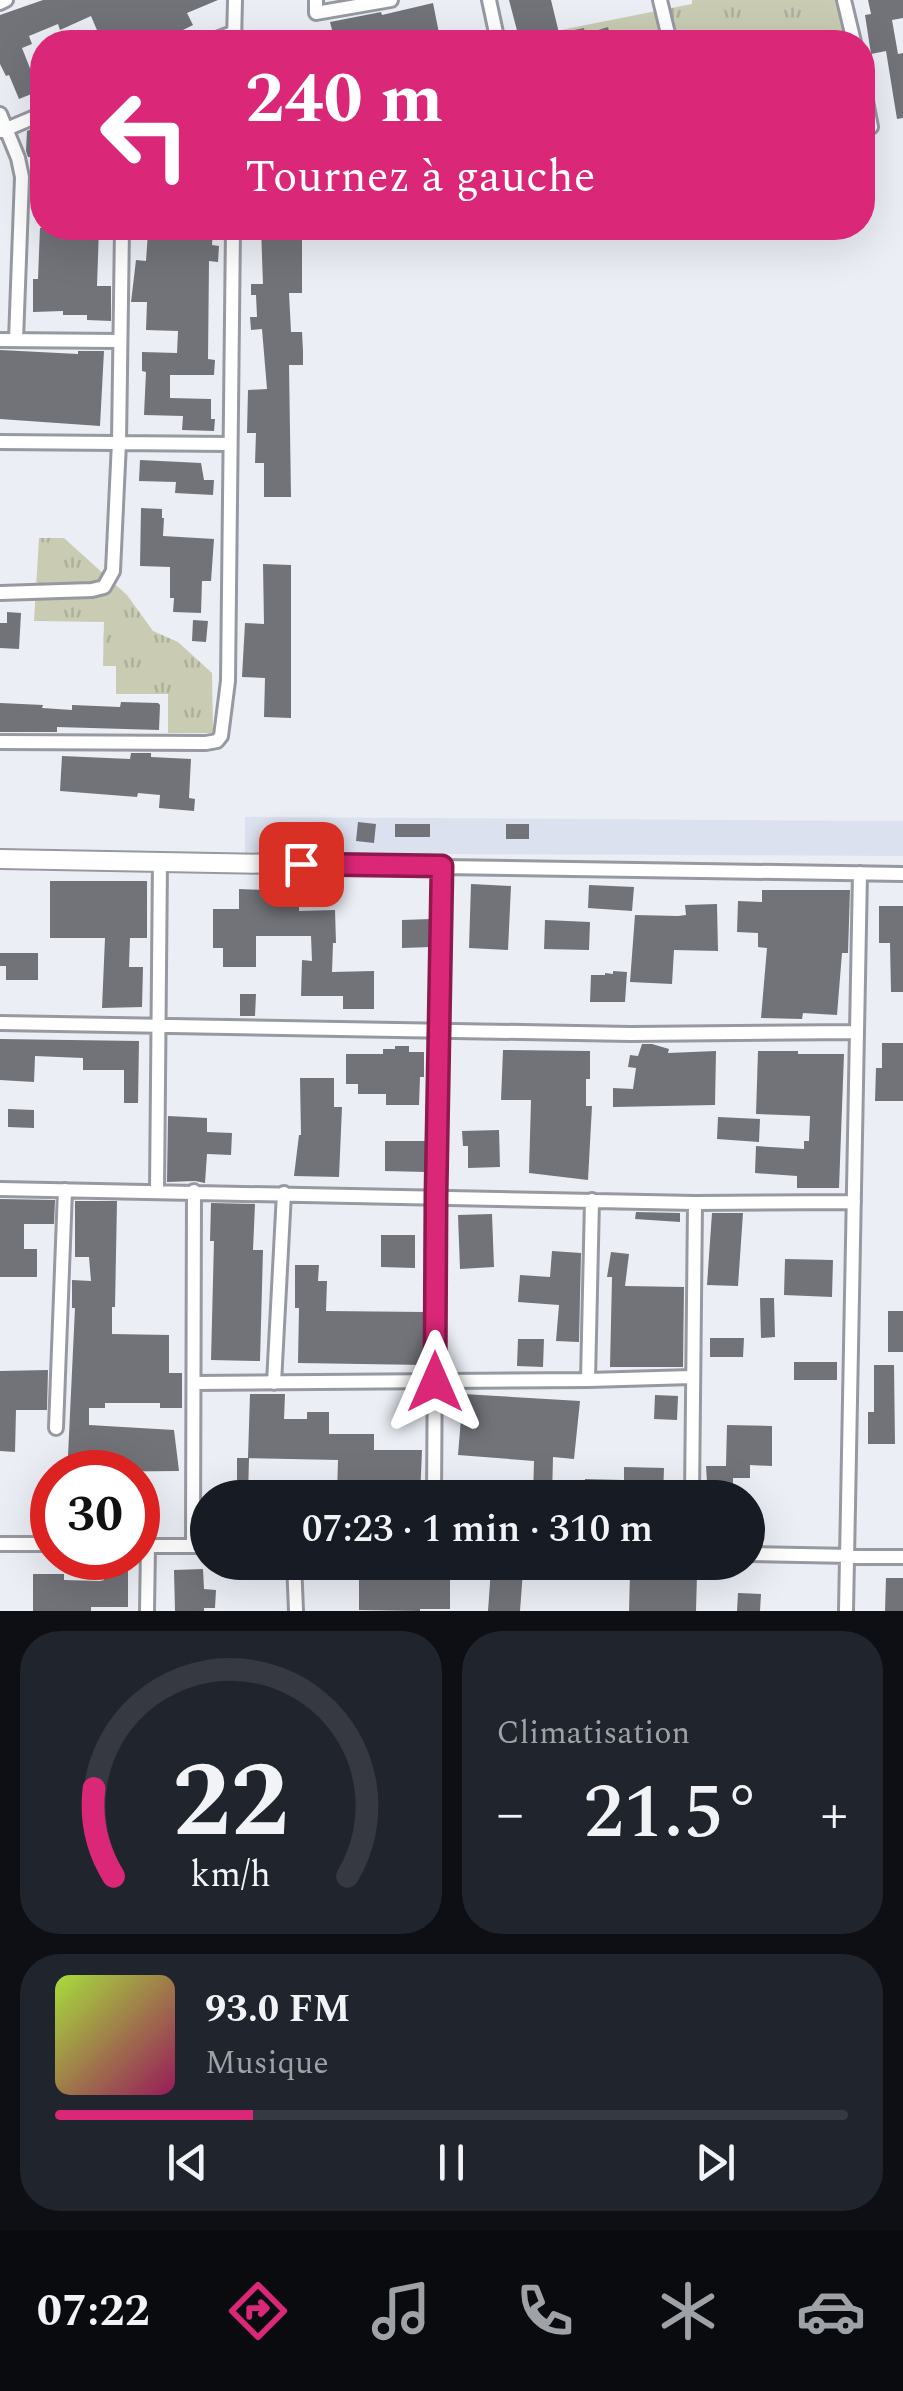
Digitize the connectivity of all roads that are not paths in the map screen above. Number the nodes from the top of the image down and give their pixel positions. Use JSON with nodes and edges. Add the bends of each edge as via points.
{"nodes":[{"id":1,"x":234,"y":0,"type":"edge"},
{"id":2,"x":316,"y":0,"type":"edge"},
{"id":3,"x":390,"y":0,"type":"edge"},
{"id":4,"x":489,"y":0,"type":"edge"},
{"id":5,"x":660,"y":0,"type":"edge"},
{"id":6,"x":844,"y":0,"type":"edge"},
{"id":7,"x":234,"y":30,"type":"edge"},
{"id":8,"x":495,"y":30,"type":"edge"},
{"id":9,"x":667,"y":30,"type":"edge"},
{"id":10,"x":851,"y":30,"type":"edge"},
{"id":11,"x":0,"y":114,"type":"edge"},
{"id":12,"x":30,"y":119,"type":"edge"},
{"id":13,"x":4,"y":130,"type":"edge"},
{"id":14,"x":122,"y":240,"type":"edge"},
{"id":15,"x":232,"y":240,"type":"edge"},
{"id":16,"x":0,"y":340,"type":"edge"},
{"id":17,"x":16,"y":340,"type":"junction"},
{"id":18,"x":120,"y":341,"type":"junction"},
{"id":19,"x":0,"y":442,"type":"edge"},
{"id":20,"x":120,"y":442,"type":"junction"},
{"id":21,"x":230,"y":444,"type":"junction"},
{"id":22,"x":0,"y":593,"type":"edge"},
{"id":23,"x":0,"y":742,"type":"edge"},
{"id":24,"x":0,"y":858,"type":"edge"},
{"id":25,"x":160,"y":860,"type":"junction"},
{"id":26,"x":442,"y":866,"type":"junction"},
{"id":27,"x":860,"y":874,"type":"junction"},
{"id":28,"x":903,"y":874,"type":"edge"},
{"id":29,"x":0,"y":1023,"type":"edge"},
{"id":30,"x":159,"y":1027,"type":"junction"},
{"id":31,"x":440,"y":1030,"type":"junction"},
{"id":32,"x":857,"y":1032,"type":"junction"},
{"id":33,"x":0,"y":1189,"type":"edge"},
{"id":34,"x":65,"y":1190,"type":"junction"},
{"id":35,"x":194,"y":1191,"type":"junction"},
{"id":36,"x":157,"y":1192,"type":"junction"},
{"id":37,"x":284,"y":1193,"type":"junction"},
{"id":38,"x":436,"y":1196,"type":"junction"},
{"id":39,"x":592,"y":1200,"type":"junction"},
{"id":40,"x":694,"y":1202,"type":"junction"},
{"id":41,"x":854,"y":1202,"type":"junction"},
{"id":42,"x":692,"y":1376,"type":"junction"},
{"id":43,"x":588,"y":1380,"type":"junction"},
{"id":44,"x":435,"y":1382,"type":"junction"},
{"id":45,"x":274,"y":1383,"type":"junction"},
{"id":46,"x":194,"y":1384,"type":"junction"},
{"id":47,"x":56,"y":1428,"type":"dead end"},
{"id":48,"x":198,"y":1480,"type":"edge"},
{"id":49,"x":434,"y":1480,"type":"edge"},
{"id":50,"x":692,"y":1480,"type":"edge"},
{"id":51,"x":0,"y":1544,"type":"edge"},
{"id":52,"x":30,"y":1544,"type":"edge"},
{"id":53,"x":160,"y":1546,"type":"edge"},
{"id":54,"x":190,"y":1546,"type":"edge"},
{"id":55,"x":765,"y":1554,"type":"edge"},
{"id":56,"x":848,"y":1555,"type":"junction"},
{"id":57,"x":903,"y":1556,"type":"edge"},
{"id":58,"x":145,"y":1580,"type":"edge"},
{"id":59,"x":295,"y":1580,"type":"edge"},
{"id":60,"x":147,"y":1611,"type":"edge"},
{"id":61,"x":296,"y":1611,"type":"edge"},
{"id":62,"x":846,"y":1611,"type":"edge"}],
"edges":[{"from":1,"to":7,"type":"street"},
{"from":2,"to":3,"type":"street","via":[[316,13]]},
{"from":4,"to":8,"type":"street"},
{"from":5,"to":9,"type":"street"},
{"from":6,"to":10,"type":"street"},
{"from":11,"to":13,"type":"street"},
{"from":12,"to":13,"type":"street"},
{"from":13,"to":17,"type":"street","via":[[22,178]]},
{"from":14,"to":18,"type":"street"},
{"from":15,"to":21,"type":"street"},
{"from":16,"to":17,"type":"street"},
{"from":17,"to":18,"type":"street"},
{"from":18,"to":20,"type":"street"},
{"from":19,"to":20,"type":"street"},
{"from":20,"to":21,"type":"street"},
{"from":20,"to":22,"type":"street","via":[[113,571],[104,586]]},
{"from":21,"to":23,"type":"street","via":[[228,680],[220,740]]},
{"from":24,"to":25,"type":"street"},
{"from":25,"to":26,"type":"street"},
{"from":25,"to":30,"type":"street"},
{"from":26,"to":27,"type":"street"},
{"from":26,"to":31,"type":"street"},
{"from":27,"to":28,"type":"street"},
{"from":27,"to":32,"type":"street"},
{"from":29,"to":30,"type":"street"},
{"from":30,"to":31,"type":"street"},
{"from":30,"to":36,"type":"street"},
{"from":31,"to":32,"type":"street"},
{"from":31,"to":38,"type":"street"},
{"from":32,"to":41,"type":"street"},
{"from":33,"to":34,"type":"street"},
{"from":34,"to":36,"type":"street"},
{"from":34,"to":47,"type":"street"},
{"from":35,"to":36,"type":"street"},
{"from":35,"to":37,"type":"street"},
{"from":35,"to":46,"type":"street"},
{"from":37,"to":38,"type":"street"},
{"from":37,"to":45,"type":"street"},
{"from":38,"to":39,"type":"street"},
{"from":38,"to":44,"type":"street"},
{"from":39,"to":40,"type":"street"},
{"from":39,"to":43,"type":"street"},
{"from":40,"to":41,"type":"street"},
{"from":40,"to":42,"type":"street"},
{"from":41,"to":56,"type":"street"},
{"from":42,"to":43,"type":"street"},
{"from":42,"to":50,"type":"street"},
{"from":43,"to":44,"type":"street"},
{"from":44,"to":45,"type":"street"},
{"from":44,"to":49,"type":"street"},
{"from":45,"to":46,"type":"street"},
{"from":46,"to":48,"type":"street"},
{"from":51,"to":52,"type":"street"},
{"from":53,"to":54,"type":"street"},
{"from":55,"to":56,"type":"street"},
{"from":56,"to":57,"type":"street"},
{"from":56,"to":62,"type":"street"},
{"from":58,"to":60,"type":"street"},
{"from":59,"to":61,"type":"street"}]}
